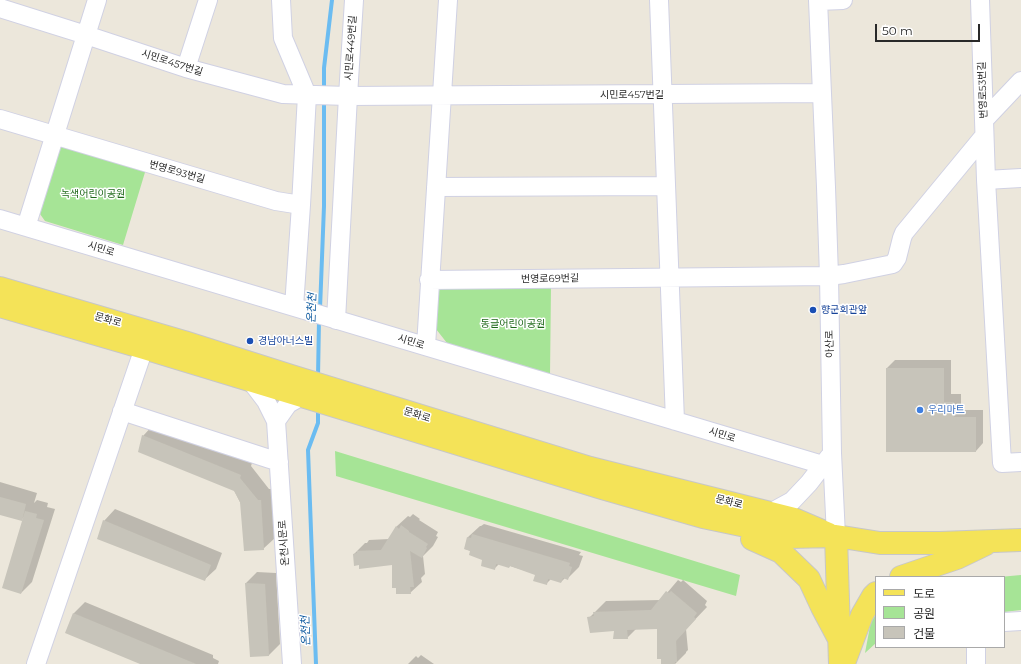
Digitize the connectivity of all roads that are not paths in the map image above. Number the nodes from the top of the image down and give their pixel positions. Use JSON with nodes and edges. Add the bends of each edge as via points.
{"nodes":[{"id":1,"x":97,"y":0,"type":"edge"},
{"id":2,"x":208,"y":0,"type":"edge"},
{"id":3,"x":282,"y":0,"type":"edge"},
{"id":4,"x":354,"y":0,"type":"edge"},
{"id":5,"x":448,"y":0,"type":"edge"},
{"id":6,"x":659,"y":0,"type":"edge"},
{"id":7,"x":843,"y":0,"type":"edge"},
{"id":8,"x":980,"y":0,"type":"edge"},
{"id":9,"x":818,"y":1,"type":"edge"},
{"id":10,"x":2,"y":5,"type":"edge"},
{"id":11,"x":86,"y":35,"type":"junction"},
{"id":12,"x":186,"y":68,"type":"junction"},
{"id":13,"x":1021,"y":81,"type":"edge"},
{"id":14,"x":822,"y":93,"type":"junction"},
{"id":15,"x":663,"y":94,"type":"junction"},
{"id":16,"x":307,"y":95,"type":"junction"},
{"id":17,"x":348,"y":96,"type":"junction"},
{"id":18,"x":442,"y":96,"type":"junction"},
{"id":19,"x":0,"y":119,"type":"edge"},
{"id":20,"x":984,"y":128,"type":"junction"},
{"id":21,"x":54,"y":135,"type":"junction"},
{"id":22,"x":1021,"y":178,"type":"edge"},
{"id":23,"x":986,"y":180,"type":"junction"},
{"id":24,"x":666,"y":186,"type":"junction"},
{"id":25,"x":436,"y":187,"type":"junction"},
{"id":26,"x":301,"y":205,"type":"junction"},
{"id":27,"x":0,"y":219,"type":"edge"},
{"id":28,"x":26,"y":227,"type":"junction"},
{"id":29,"x":829,"y":276,"type":"junction"},
{"id":30,"x":670,"y":278,"type":"junction"},
{"id":31,"x":430,"y":280,"type":"junction"},
{"id":32,"x":0,"y":288,"type":"edge"},
{"id":33,"x":0,"y":306,"type":"edge"},
{"id":34,"x":294,"y":307,"type":"junction"},
{"id":35,"x":336,"y":320,"type":"junction"},
{"id":36,"x":426,"y":346,"type":"junction"},
{"id":37,"x":144,"y":348,"type":"junction"},
{"id":38,"x":250,"y":380,"type":"junction"},
{"id":39,"x":293,"y":392,"type":"junction"},
{"id":40,"x":331,"y":397,"type":"junction"},
{"id":41,"x":122,"y":411,"type":"junction"},
{"id":42,"x":276,"y":421,"type":"junction"},
{"id":43,"x":675,"y":421,"type":"junction"},
{"id":44,"x":827,"y":459,"type":"junction"},
{"id":45,"x":279,"y":462,"type":"junction"},
{"id":46,"x":1021,"y":462,"type":"edge"},
{"id":47,"x":770,"y":513,"type":"junction"},
{"id":48,"x":703,"y":517,"type":"junction"},
{"id":49,"x":836,"y":536,"type":"junction"},
{"id":50,"x":1021,"y":540,"type":"edge"},
{"id":51,"x":992,"y":541,"type":"junction"},
{"id":52,"x":904,"y":576,"type":"edge"},
{"id":53,"x":875,"y":594,"type":"edge"},
{"id":54,"x":1021,"y":620,"type":"edge"},
{"id":55,"x":1005,"y":622,"type":"edge"},
{"id":56,"x":839,"y":639,"type":"junction"},
{"id":57,"x":976,"y":648,"type":"edge"},
{"id":58,"x":36,"y":664,"type":"edge"},
{"id":59,"x":292,"y":664,"type":"edge"},
{"id":60,"x":840,"y":664,"type":"edge"},
{"id":61,"x":843,"y":664,"type":"edge"},
{"id":62,"x":976,"y":664,"type":"edge"}],
"edges":[{"from":1,"to":11,"type":"street"},
{"from":2,"to":12,"type":"street"},
{"from":3,"to":16,"type":"street","via":[[283,38]]},
{"from":4,"to":17,"type":"street","name":"시민로449번길"},
{"from":5,"to":18,"type":"street"},
{"from":6,"to":15,"type":"street"},
{"from":7,"to":9,"type":"street"},
{"from":8,"to":20,"type":"street","name":"번영로53번길"},
{"from":9,"to":14,"type":"street","name":"아산로"},
{"from":10,"to":11,"type":"street","name":"시민로457번길"},
{"from":11,"to":12,"type":"street","name":"시민로457번길"},
{"from":11,"to":21,"type":"street"},
{"from":12,"to":16,"type":"street","name":"시민로457번길","via":[[283,94]]},
{"from":13,"to":20,"type":"street"},
{"from":14,"to":15,"type":"street","name":"시민로457번길"},
{"from":14,"to":29,"type":"street","name":"아산로"},
{"from":15,"to":18,"type":"street","name":"시민로457번길"},
{"from":15,"to":24,"type":"street"},
{"from":16,"to":17,"type":"street","name":"시민로457번길"},
{"from":16,"to":26,"type":"street"},
{"from":17,"to":18,"type":"street","name":"시민로457번길"},
{"from":17,"to":35,"type":"street"},
{"from":18,"to":25,"type":"street"},
{"from":19,"to":21,"type":"street"},
{"from":20,"to":23,"type":"street","name":"번영로53번길"},
{"from":20,"to":29,"type":"street","name":"번영로69번길","via":[[904,233],[897,258],[892,264]]},
{"from":21,"to":26,"type":"street","name":"번영로93번길","via":[[276,201]]},
{"from":21,"to":28,"type":"street"},
{"from":22,"to":23,"type":"street"},
{"from":23,"to":46,"type":"street","name":"번영로53번길","via":[[1002,463]]},
{"from":24,"to":25,"type":"street"},
{"from":24,"to":30,"type":"street"},
{"from":25,"to":31,"type":"street"},
{"from":26,"to":34,"type":"street"},
{"from":27,"to":28,"type":"street","name":"시민로"},
{"from":28,"to":34,"type":"street","name":"시민로"},
{"from":29,"to":30,"type":"street","name":"번영로69번길"},
{"from":29,"to":44,"type":"street","name":"아산로"},
{"from":30,"to":31,"type":"street","name":"번영로69번길"},
{"from":30,"to":43,"type":"street"},
{"from":31,"to":36,"type":"street"},
{"from":32,"to":39,"type":"main road","name":"문화로","via":[[184,342]]},
{"from":33,"to":37,"type":"main road","name":"문화로"},
{"from":34,"to":35,"type":"street","name":"시민로"},
{"from":35,"to":36,"type":"street","name":"시민로"},
{"from":36,"to":43,"type":"street","name":"시민로"},
{"from":37,"to":38,"type":"main road","name":"문화로"},
{"from":37,"to":41,"type":"street"},
{"from":38,"to":39,"type":"main road","name":"문화로"},
{"from":38,"to":42,"type":"street","via":[[266,400]]},
{"from":39,"to":40,"type":"main road"},
{"from":39,"to":42,"type":"street"},
{"from":40,"to":47,"type":"main road","name":"문화로","via":[[590,468]]},
{"from":40,"to":48,"type":"main road","name":"문화로","via":[[602,488]]},
{"from":41,"to":45,"type":"street"},
{"from":41,"to":58,"type":"street"},
{"from":42,"to":45,"type":"street","name":"온천시문로"},
{"from":43,"to":44,"type":"street","name":"시민로"},
{"from":44,"to":47,"type":"street","via":[[792,501]]},
{"from":44,"to":49,"type":"street","name":"아산로"},
{"from":45,"to":59,"type":"street","name":"온천시문로"},
{"from":47,"to":49,"type":"main road","name":"문화로","via":[[794,518]]},
{"from":48,"to":49,"type":"main road","name":"문화로","via":[[789,538]]},
{"from":48,"to":56,"type":"main road","via":[[781,552],[809,579]]},
{"from":49,"to":51,"type":"main road","name":"문화로","via":[[880,542]]},
{"from":49,"to":56,"type":"main road","name":"아산로"},
{"from":50,"to":51,"type":"main road","name":"문화로"},
{"from":51,"to":52,"type":"main road","via":[[957,558]]},
{"from":53,"to":61,"type":"main road","via":[[862,615]]},
{"from":54,"to":55,"type":"street"},
{"from":56,"to":60,"type":"main road","name":"아산로"},
{"from":57,"to":62,"type":"street"}]}
